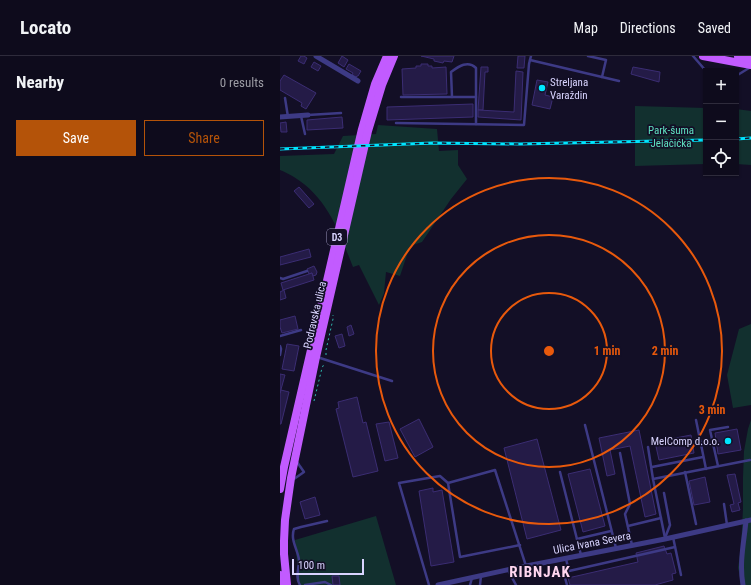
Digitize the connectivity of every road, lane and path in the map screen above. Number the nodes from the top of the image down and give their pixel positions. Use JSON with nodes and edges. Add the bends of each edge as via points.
{"nodes":[{"id":1,"x":316,"y":56,"type":"edge"},
{"id":2,"x":387,"y":56,"type":"edge"},
{"id":3,"x":394,"y":56,"type":"edge"},
{"id":4,"x":531,"y":56,"type":"edge"},
{"id":5,"x":588,"y":56,"type":"edge"},
{"id":6,"x":693,"y":56,"type":"edge"},
{"id":7,"x":704,"y":56,"type":"edge"},
{"id":8,"x":738,"y":56,"type":"edge"},
{"id":9,"x":751,"y":59,"type":"edge"},
{"id":10,"x":530,"y":60,"type":"junction"},
{"id":11,"x":751,"y":66,"type":"edge"},
{"id":12,"x":703,"y":68,"type":"edge"},
{"id":13,"x":739,"y":74,"type":"edge"},
{"id":14,"x":602,"y":77,"type":"junction"},
{"id":15,"x":358,"y":81,"type":"dead end"},
{"id":16,"x":619,"y":81,"type":"dead end"},
{"id":17,"x":452,"y":97,"type":"junction"},
{"id":18,"x":476,"y":97,"type":"junction"},
{"id":19,"x":284,"y":98,"type":"dead end"},
{"id":20,"x":401,"y":98,"type":"dead end"},
{"id":21,"x":341,"y":113,"type":"dead end"},
{"id":22,"x":308,"y":115,"type":"joint"},
{"id":23,"x":301,"y":116,"type":"junction"},
{"id":24,"x":280,"y":117,"type":"edge"},
{"id":25,"x":288,"y":117,"type":"junction"},
{"id":26,"x":396,"y":123,"type":"dead end"},
{"id":27,"x":476,"y":124,"type":"junction"},
{"id":28,"x":305,"y":134,"type":"dead end"},
{"id":29,"x":307,"y":271,"type":"dead end"},
{"id":30,"x":280,"y":278,"type":"edge"},
{"id":31,"x":332,"y":313,"type":"dead end"},
{"id":32,"x":301,"y":330,"type":"dead end"},
{"id":33,"x":280,"y":336,"type":"edge"},
{"id":34,"x":280,"y":346,"type":"edge"},
{"id":35,"x":280,"y":355,"type":"edge"},
{"id":36,"x":316,"y":357,"type":"junction"},
{"id":37,"x":325,"y":359,"type":"junction"},
{"id":38,"x":392,"y":381,"type":"dead end"},
{"id":39,"x":312,"y":405,"type":"dead end"},
{"id":40,"x":696,"y":420,"type":"dead end"},
{"id":41,"x":585,"y":425,"type":"dead end"},
{"id":42,"x":728,"y":427,"type":"dead end"},
{"id":43,"x":648,"y":447,"type":"dead end"},
{"id":44,"x":620,"y":453,"type":"dead end"},
{"id":45,"x":703,"y":457,"type":"junction"},
{"id":46,"x":295,"y":458,"type":"junction"},
{"id":47,"x":750,"y":460,"type":"dead end"},
{"id":48,"x":718,"y":466,"type":"junction"},
{"id":49,"x":652,"y":468,"type":"junction"},
{"id":50,"x":706,"y":469,"type":"junction"},
{"id":51,"x":560,"y":472,"type":"dead end"},
{"id":52,"x":685,"y":472,"type":"junction"},
{"id":53,"x":653,"y":479,"type":"junction"},
{"id":54,"x":448,"y":483,"type":"junction"},
{"id":55,"x":290,"y":484,"type":"junction"},
{"id":56,"x":280,"y":489,"type":"edge"},
{"id":57,"x":664,"y":492,"type":"dead end"},
{"id":58,"x":724,"y":504,"type":"dead end"},
{"id":59,"x":661,"y":518,"type":"junction"},
{"id":60,"x":749,"y":520,"type":"edge"},
{"id":61,"x":327,"y":521,"type":"dead end"},
{"id":62,"x":696,"y":524,"type":"dead end"},
{"id":63,"x":727,"y":525,"type":"junction"},
{"id":64,"x":628,"y":526,"type":"junction"},
{"id":65,"x":611,"y":531,"type":"junction"},
{"id":66,"x":673,"y":537,"type":"junction"},
{"id":67,"x":577,"y":539,"type":"junction"},
{"id":68,"x":665,"y":539,"type":"junction"},
{"id":69,"x":520,"y":545,"type":"junction"},
{"id":70,"x":632,"y":545,"type":"junction"},
{"id":71,"x":675,"y":547,"type":"junction"},
{"id":72,"x":616,"y":548,"type":"junction"},
{"id":73,"x":581,"y":555,"type":"junction"},
{"id":74,"x":565,"y":558,"type":"junction"},
{"id":75,"x":526,"y":566,"type":"junction"},
{"id":76,"x":508,"y":570,"type":"junction"},
{"id":77,"x":569,"y":571,"type":"junction"},
{"id":78,"x":282,"y":572,"type":"edge"},
{"id":79,"x":681,"y":575,"type":"dead end"},
{"id":80,"x":482,"y":576,"type":"junction"},
{"id":81,"x":472,"y":578,"type":"junction"},
{"id":82,"x":281,"y":585,"type":"edge"},
{"id":83,"x":288,"y":585,"type":"edge"},
{"id":84,"x":300,"y":585,"type":"edge"},
{"id":85,"x":305,"y":585,"type":"edge"},
{"id":86,"x":331,"y":585,"type":"edge"},
{"id":87,"x":429,"y":585,"type":"edge"},
{"id":88,"x":438,"y":585,"type":"edge"},
{"id":89,"x":470,"y":585,"type":"edge"},
{"id":90,"x":480,"y":585,"type":"edge"},
{"id":91,"x":516,"y":585,"type":"edge"},
{"id":92,"x":567,"y":585,"type":"edge"},
{"id":93,"x":742,"y":585,"type":"edge"}],
"edges":[{"from":1,"to":15,"type":"street"},
{"from":2,"to":56,"type":"main road","name":"Podravska ulica","number":"D3","via":[[375,84],[359,142]]},
{"from":3,"to":36,"type":"main road","name":"Podravska ulica","number":"D3","via":[[368,131]]},
{"from":4,"to":10,"type":"lane"},
{"from":5,"to":14,"type":"lane","via":[[606,60]]},
{"from":6,"to":12,"type":"lane"},
{"from":7,"to":11,"type":"main road"},
{"from":8,"to":9,"type":"main road"},
{"from":10,"to":14,"type":"lane"},
{"from":10,"to":27,"type":"lane","via":[[524,124]]},
{"from":11,"to":13,"type":"lane"},
{"from":14,"to":16,"type":"lane"},
{"from":17,"to":18,"type":"lane"},
{"from":17,"to":18,"type":"lane","via":[[451,72],[471,64],[476,68]]},
{"from":17,"to":20,"type":"lane"},
{"from":18,"to":27,"type":"lane"},
{"from":19,"to":25,"type":"lane"},
{"from":21,"to":22,"type":"lane"},
{"from":22,"to":23,"type":"street"},
{"from":23,"to":25,"type":"street"},
{"from":23,"to":28,"type":"lane"},
{"from":24,"to":25,"type":"street"},
{"from":26,"to":27,"type":"lane"},
{"from":29,"to":30,"type":"lane"},
{"from":31,"to":37,"type":"path"},
{"from":32,"to":33,"type":"lane"},
{"from":34,"to":35,"type":"lane"},
{"from":36,"to":37,"type":"lane"},
{"from":36,"to":46,"type":"main road","name":"Podravska ulica","number":"D3"},
{"from":37,"to":38,"type":"lane"},
{"from":37,"to":39,"type":"path"},
{"from":40,"to":45,"type":"lane"},
{"from":41,"to":65,"type":"lane"},
{"from":42,"to":48,"type":"lane","via":[[710,430]]},
{"from":43,"to":49,"type":"lane"},
{"from":44,"to":64,"type":"lane","via":[[630,504],[625,514]]},
{"from":45,"to":49,"type":"lane"},
{"from":45,"to":50,"type":"lane"},
{"from":46,"to":55,"type":"main road","name":"Podravska ulica","number":"D3"},
{"from":46,"to":55,"type":"lane","via":[[304,472]]},
{"from":47,"to":48,"type":"lane"},
{"from":48,"to":50,"type":"lane"},
{"from":49,"to":53,"type":"lane"},
{"from":50,"to":52,"type":"lane"},
{"from":51,"to":67,"type":"lane"},
{"from":52,"to":53,"type":"lane"},
{"from":52,"to":62,"type":"lane"},
{"from":53,"to":59,"type":"lane"},
{"from":54,"to":69,"type":"lane","via":[[495,470]]},
{"from":54,"to":69,"type":"lane","via":[[460,557]]},
{"from":54,"to":87,"type":"lane","via":[[440,476],[399,483]]},
{"from":55,"to":78,"type":"main road","name":"Podravska ulica","number":"D3"},
{"from":57,"to":68,"type":"lane","via":[[670,525]]},
{"from":58,"to":63,"type":"lane"},
{"from":59,"to":64,"type":"lane"},
{"from":59,"to":68,"type":"lane"},
{"from":60,"to":63,"type":"street","name":"Ulica Ivana Severa"},
{"from":60,"to":93,"type":"street","via":[[741,559]]},
{"from":61,"to":84,"type":"lane","via":[[294,529],[294,542],[299,561],[297,579]]},
{"from":63,"to":66,"type":"street","name":"Ulica Ivana Severa"},
{"from":64,"to":70,"type":"lane"},
{"from":65,"to":67,"type":"lane"},
{"from":65,"to":72,"type":"lane"},
{"from":66,"to":68,"type":"street","name":"Ulica Ivana Severa"},
{"from":66,"to":71,"type":"lane"},
{"from":67,"to":73,"type":"lane"},
{"from":68,"to":70,"type":"street","name":"Ulica Ivana Severa"},
{"from":69,"to":75,"type":"lane"},
{"from":70,"to":72,"type":"street","name":"Ulica Ivana Severa"},
{"from":71,"to":77,"type":"lane"},
{"from":71,"to":79,"type":"lane"},
{"from":72,"to":73,"type":"street","name":"Ulica Ivana Severa"},
{"from":73,"to":74,"type":"street","name":"Ulica Ivana Severa"},
{"from":74,"to":75,"type":"street","name":"Ulica Ivana Severa"},
{"from":74,"to":77,"type":"lane"},
{"from":75,"to":76,"type":"street","name":"Ulica Ivana Severa"},
{"from":76,"to":80,"type":"street","name":"Ulica Ivana Severa"},
{"from":76,"to":91,"type":"lane"},
{"from":77,"to":92,"type":"lane","via":[[564,574]]},
{"from":78,"to":82,"type":"main road"},
{"from":78,"to":83,"type":"main road","name":"Podravska ulica","number":"D3"},
{"from":80,"to":81,"type":"street","name":"Ulica Ivana Severa"},
{"from":80,"to":90,"type":"lane"},
{"from":81,"to":88,"type":"street","name":"Ulica Ivana Severa"},
{"from":81,"to":89,"type":"lane"},
{"from":85,"to":86,"type":"lane","via":[[325,582]]}]}
